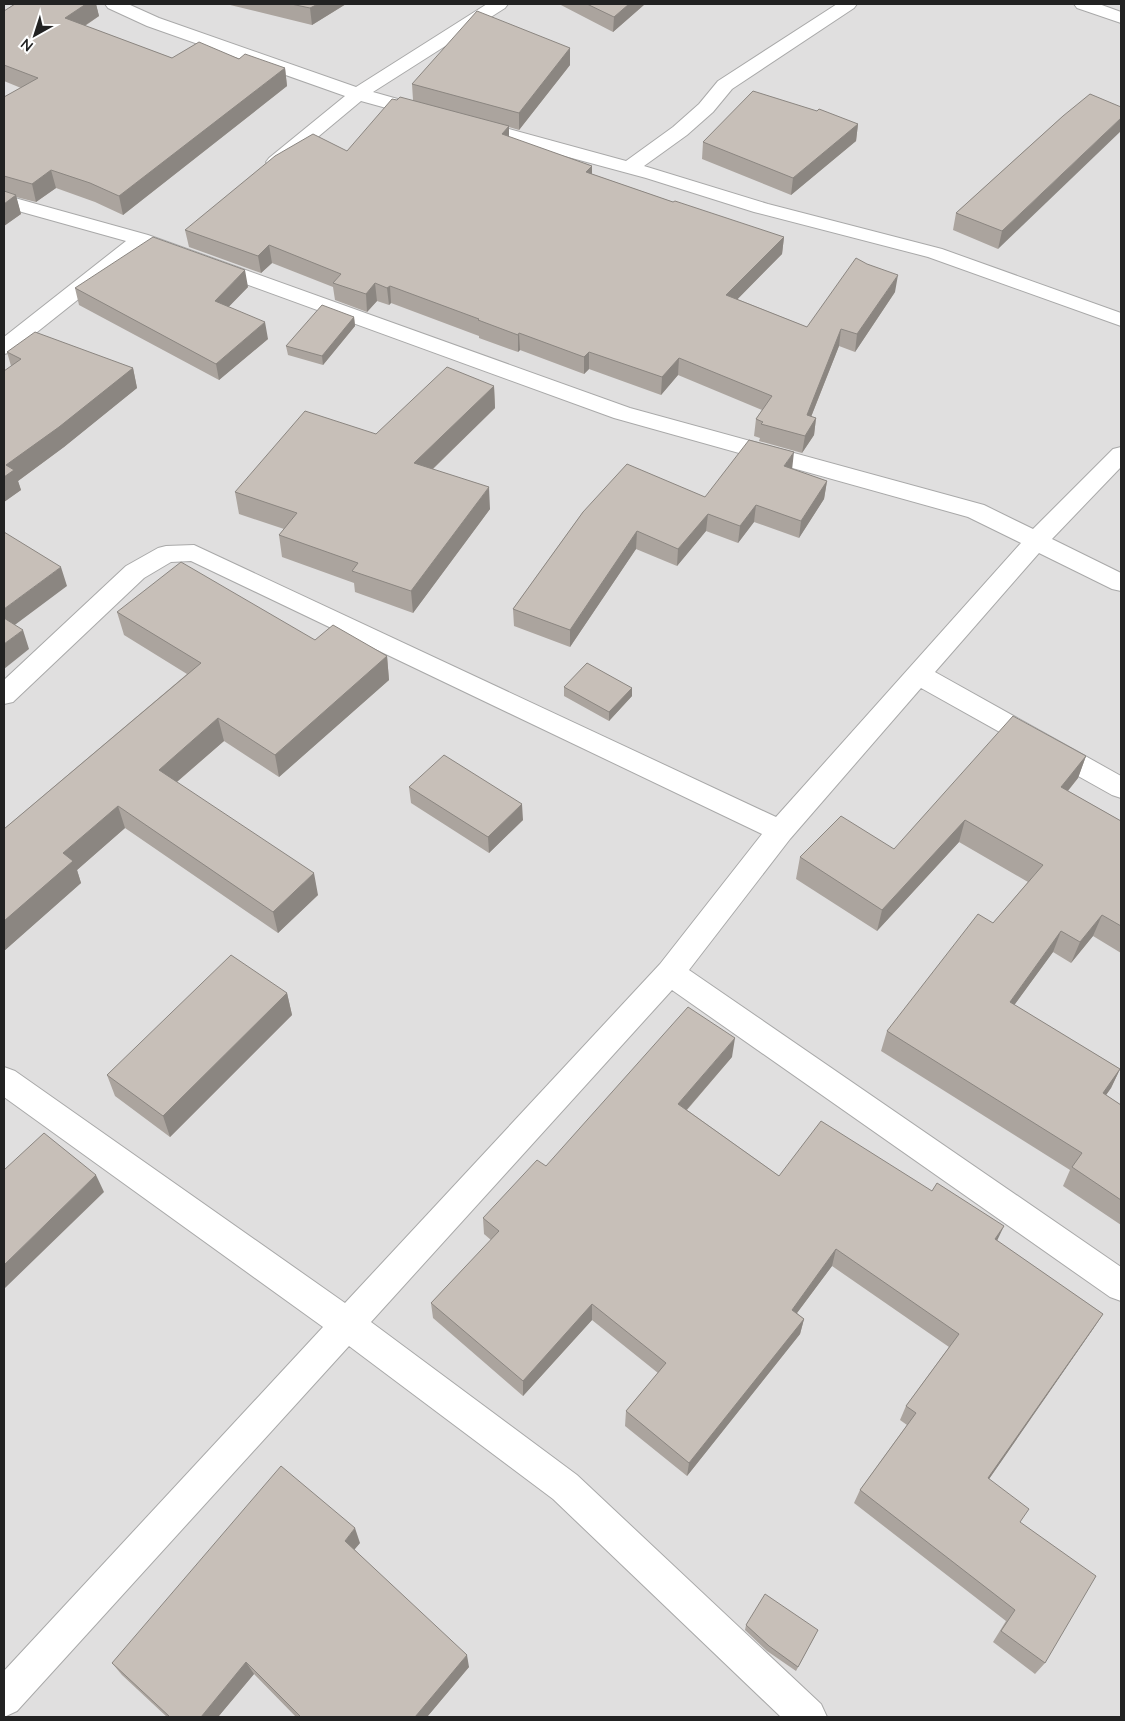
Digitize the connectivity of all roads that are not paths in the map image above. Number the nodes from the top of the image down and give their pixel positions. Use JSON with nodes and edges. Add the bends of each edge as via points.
{"nodes":[{"id":1,"x":114,"y":4,"type":"edge"},
{"id":2,"x":499,"y":4,"type":"edge"},
{"id":3,"x":848,"y":4,"type":"edge"},
{"id":4,"x":1082,"y":4,"type":"edge"},
{"id":5,"x":1121,"y":18,"type":"edge"},
{"id":6,"x":358,"y":94,"type":"junction"},
{"id":7,"x":628,"y":168,"type":"junction"},
{"id":8,"x":260,"y":176,"type":"edge"},
{"id":9,"x":4,"y":201,"type":"edge"},
{"id":10,"x":141,"y":239,"type":"junction"},
{"id":11,"x":1121,"y":320,"type":"edge"},
{"id":12,"x":4,"y":347,"type":"edge"},
{"id":13,"x":1121,"y":454,"type":"edge"},
{"id":14,"x":1037,"y":540,"type":"junction"},
{"id":15,"x":1121,"y":583,"type":"edge"},
{"id":16,"x":918,"y":674,"type":"junction"},
{"id":17,"x":4,"y":695,"type":"edge"},
{"id":18,"x":1121,"y":788,"type":"edge"},
{"id":19,"x":780,"y":831,"type":"junction"},
{"id":20,"x":670,"y":973,"type":"junction"},
{"id":21,"x":4,"y":1080,"type":"edge"},
{"id":22,"x":1121,"y":1286,"type":"edge"},
{"id":23,"x":347,"y":1324,"type":"junction"},
{"id":24,"x":4,"y":1698,"type":"edge"},
{"id":25,"x":808,"y":1717,"type":"edge"}],
"edges":[{"from":1,"to":6,"type":"street","via":[[153,22]]},
{"from":2,"to":6,"type":"street"},
{"from":3,"to":7,"type":"street","via":[[725,85],[680,132]]},
{"from":4,"to":5,"type":"street"},
{"from":6,"to":7,"type":"street"},
{"from":6,"to":8,"type":"street"},
{"from":7,"to":11,"type":"street","via":[[761,208],[934,253]]},
{"from":9,"to":10,"type":"street"},
{"from":10,"to":12,"type":"street"},
{"from":10,"to":14,"type":"street","via":[[177,244],[622,413],[976,511]]},
{"from":13,"to":14,"type":"street"},
{"from":14,"to":15,"type":"street"},
{"from":14,"to":16,"type":"street"},
{"from":16,"to":18,"type":"street"},
{"from":16,"to":19,"type":"street"},
{"from":17,"to":19,"type":"street","via":[[135,572],[166,554],[194,553]]},
{"from":19,"to":20,"type":"street"},
{"from":20,"to":22,"type":"street"},
{"from":20,"to":23,"type":"street"},
{"from":21,"to":23,"type":"street"},
{"from":23,"to":24,"type":"street"},
{"from":23,"to":25,"type":"street","via":[[565,1487]]}]}
